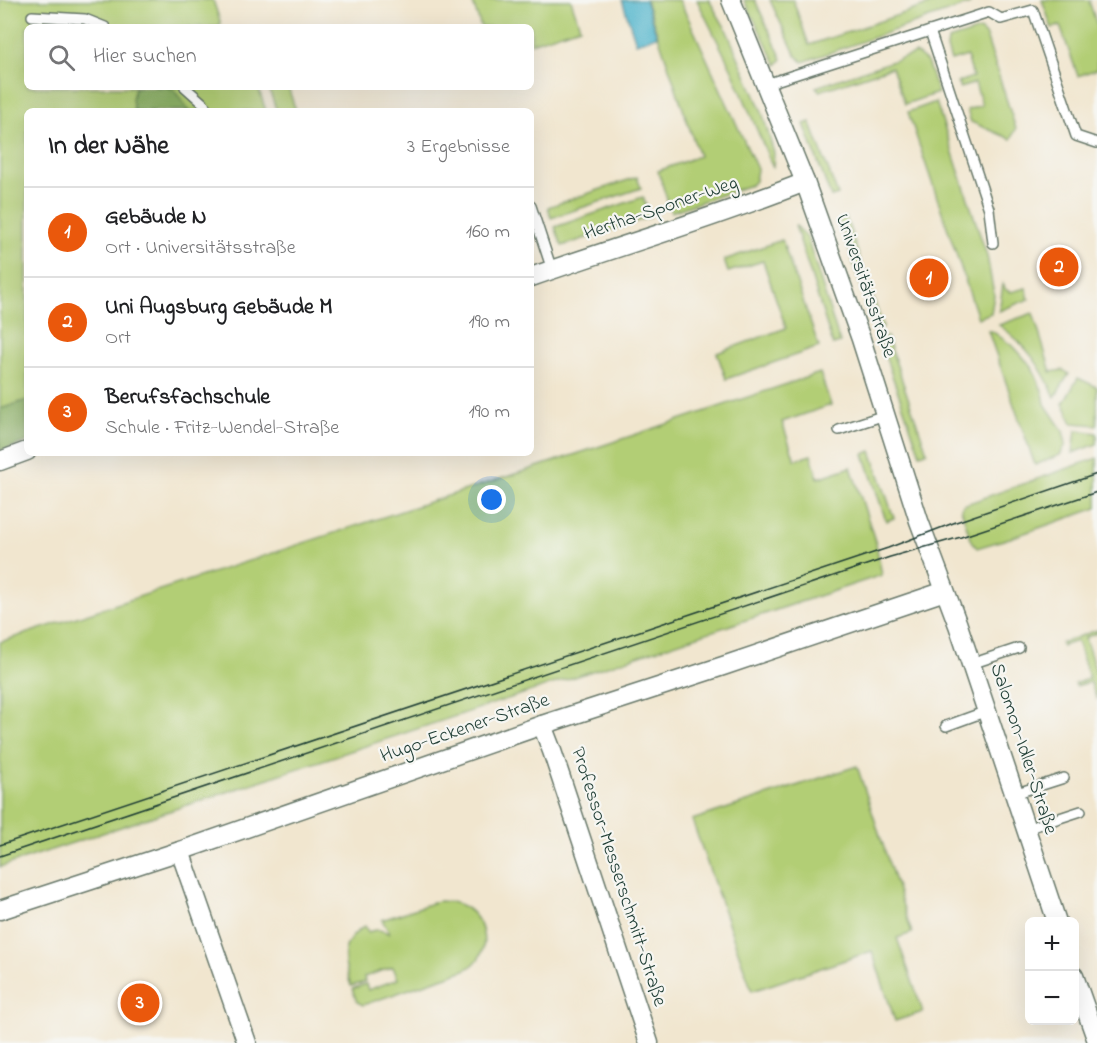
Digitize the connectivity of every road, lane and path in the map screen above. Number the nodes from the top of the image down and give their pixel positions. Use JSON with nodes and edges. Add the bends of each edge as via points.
{"nodes":[{"id":1,"x":731,"y":0,"type":"edge"},
{"id":2,"x":32,"y":16,"type":"dead end"},
{"id":3,"x":98,"y":24,"type":"edge"},
{"id":4,"x":930,"y":31,"type":"junction"},
{"id":5,"x":766,"y":84,"type":"junction"},
{"id":6,"x":188,"y":90,"type":"edge"},
{"id":7,"x":206,"y":108,"type":"edge"},
{"id":8,"x":1097,"y":143,"type":"edge"},
{"id":9,"x":805,"y":182,"type":"junction"},
{"id":10,"x":534,"y":215,"type":"edge"},
{"id":11,"x":993,"y":243,"type":"dead end"},
{"id":12,"x":552,"y":270,"type":"junction"},
{"id":13,"x":534,"y":276,"type":"edge"},
{"id":14,"x":885,"y":415,"type":"junction"},
{"id":15,"x":839,"y":430,"type":"dead end"},
{"id":16,"x":24,"y":452,"type":"edge"},
{"id":17,"x":0,"y":460,"type":"edge"},
{"id":18,"x":945,"y":591,"type":"junction"},
{"id":19,"x":1019,"y":648,"type":"dead end"},
{"id":20,"x":971,"y":664,"type":"junction"},
{"id":21,"x":987,"y":711,"type":"junction"},
{"id":22,"x":542,"y":725,"type":"junction"},
{"id":23,"x":946,"y":726,"type":"dead end"},
{"id":24,"x":1064,"y":778,"type":"dead end"},
{"id":25,"x":1014,"y":794,"type":"junction"},
{"id":26,"x":1081,"y":811,"type":"dead end"},
{"id":27,"x":1026,"y":830,"type":"junction"},
{"id":28,"x":180,"y":851,"type":"junction"},
{"id":29,"x":0,"y":910,"type":"edge"},
{"id":30,"x":1056,"y":917,"type":"edge"},
{"id":31,"x":1079,"y":990,"type":"edge"},
{"id":32,"x":1097,"y":1041,"type":"edge"},
{"id":33,"x":247,"y":1043,"type":"edge"},
{"id":34,"x":649,"y":1043,"type":"edge"}],
"edges":[{"from":1,"to":5,"type":"street","name":"Universitätsstraße"},
{"from":2,"to":3,"type":"lane","via":[[85,19]]},
{"from":4,"to":5,"type":"lane"},
{"from":4,"to":8,"type":"lane","via":[[989,12],[1001,20],[1033,10],[1076,136]]},
{"from":4,"to":11,"type":"lane","via":[[989,208]]},
{"from":5,"to":9,"type":"street","name":"Universitätsstraße"},
{"from":6,"to":7,"type":"lane"},
{"from":9,"to":12,"type":"street","name":"Hertha-Sponer-Weg"},
{"from":9,"to":14,"type":"street","name":"Universitätsstraße"},
{"from":10,"to":12,"type":"lane"},
{"from":12,"to":13,"type":"street","name":"Hertha-Sponer-Weg"},
{"from":14,"to":15,"type":"lane"},
{"from":14,"to":18,"type":"street","name":"Universitätsstraße"},
{"from":16,"to":17,"type":"street"},
{"from":18,"to":20,"type":"street","name":"Salomon-Idler-Straße"},
{"from":18,"to":22,"type":"street","name":"Hugo-Eckener-Straße"},
{"from":19,"to":20,"type":"lane"},
{"from":20,"to":21,"type":"street","name":"Salomon-Idler-Straße"},
{"from":21,"to":23,"type":"lane"},
{"from":21,"to":25,"type":"street","name":"Salomon-Idler-Straße"},
{"from":22,"to":28,"type":"street","name":"Hugo-Eckener-Straße"},
{"from":22,"to":34,"type":"street","name":"Professor-Messerschmitt-Straße"},
{"from":24,"to":25,"type":"lane"},
{"from":25,"to":27,"type":"street","name":"Salomon-Idler-Straße"},
{"from":26,"to":27,"type":"lane"},
{"from":27,"to":30,"type":"street","name":"Salomon-Idler-Straße"},
{"from":28,"to":29,"type":"street","name":"Hugo-Eckener-Straße"},
{"from":28,"to":33,"type":"street"},
{"from":31,"to":32,"type":"street"}]}
